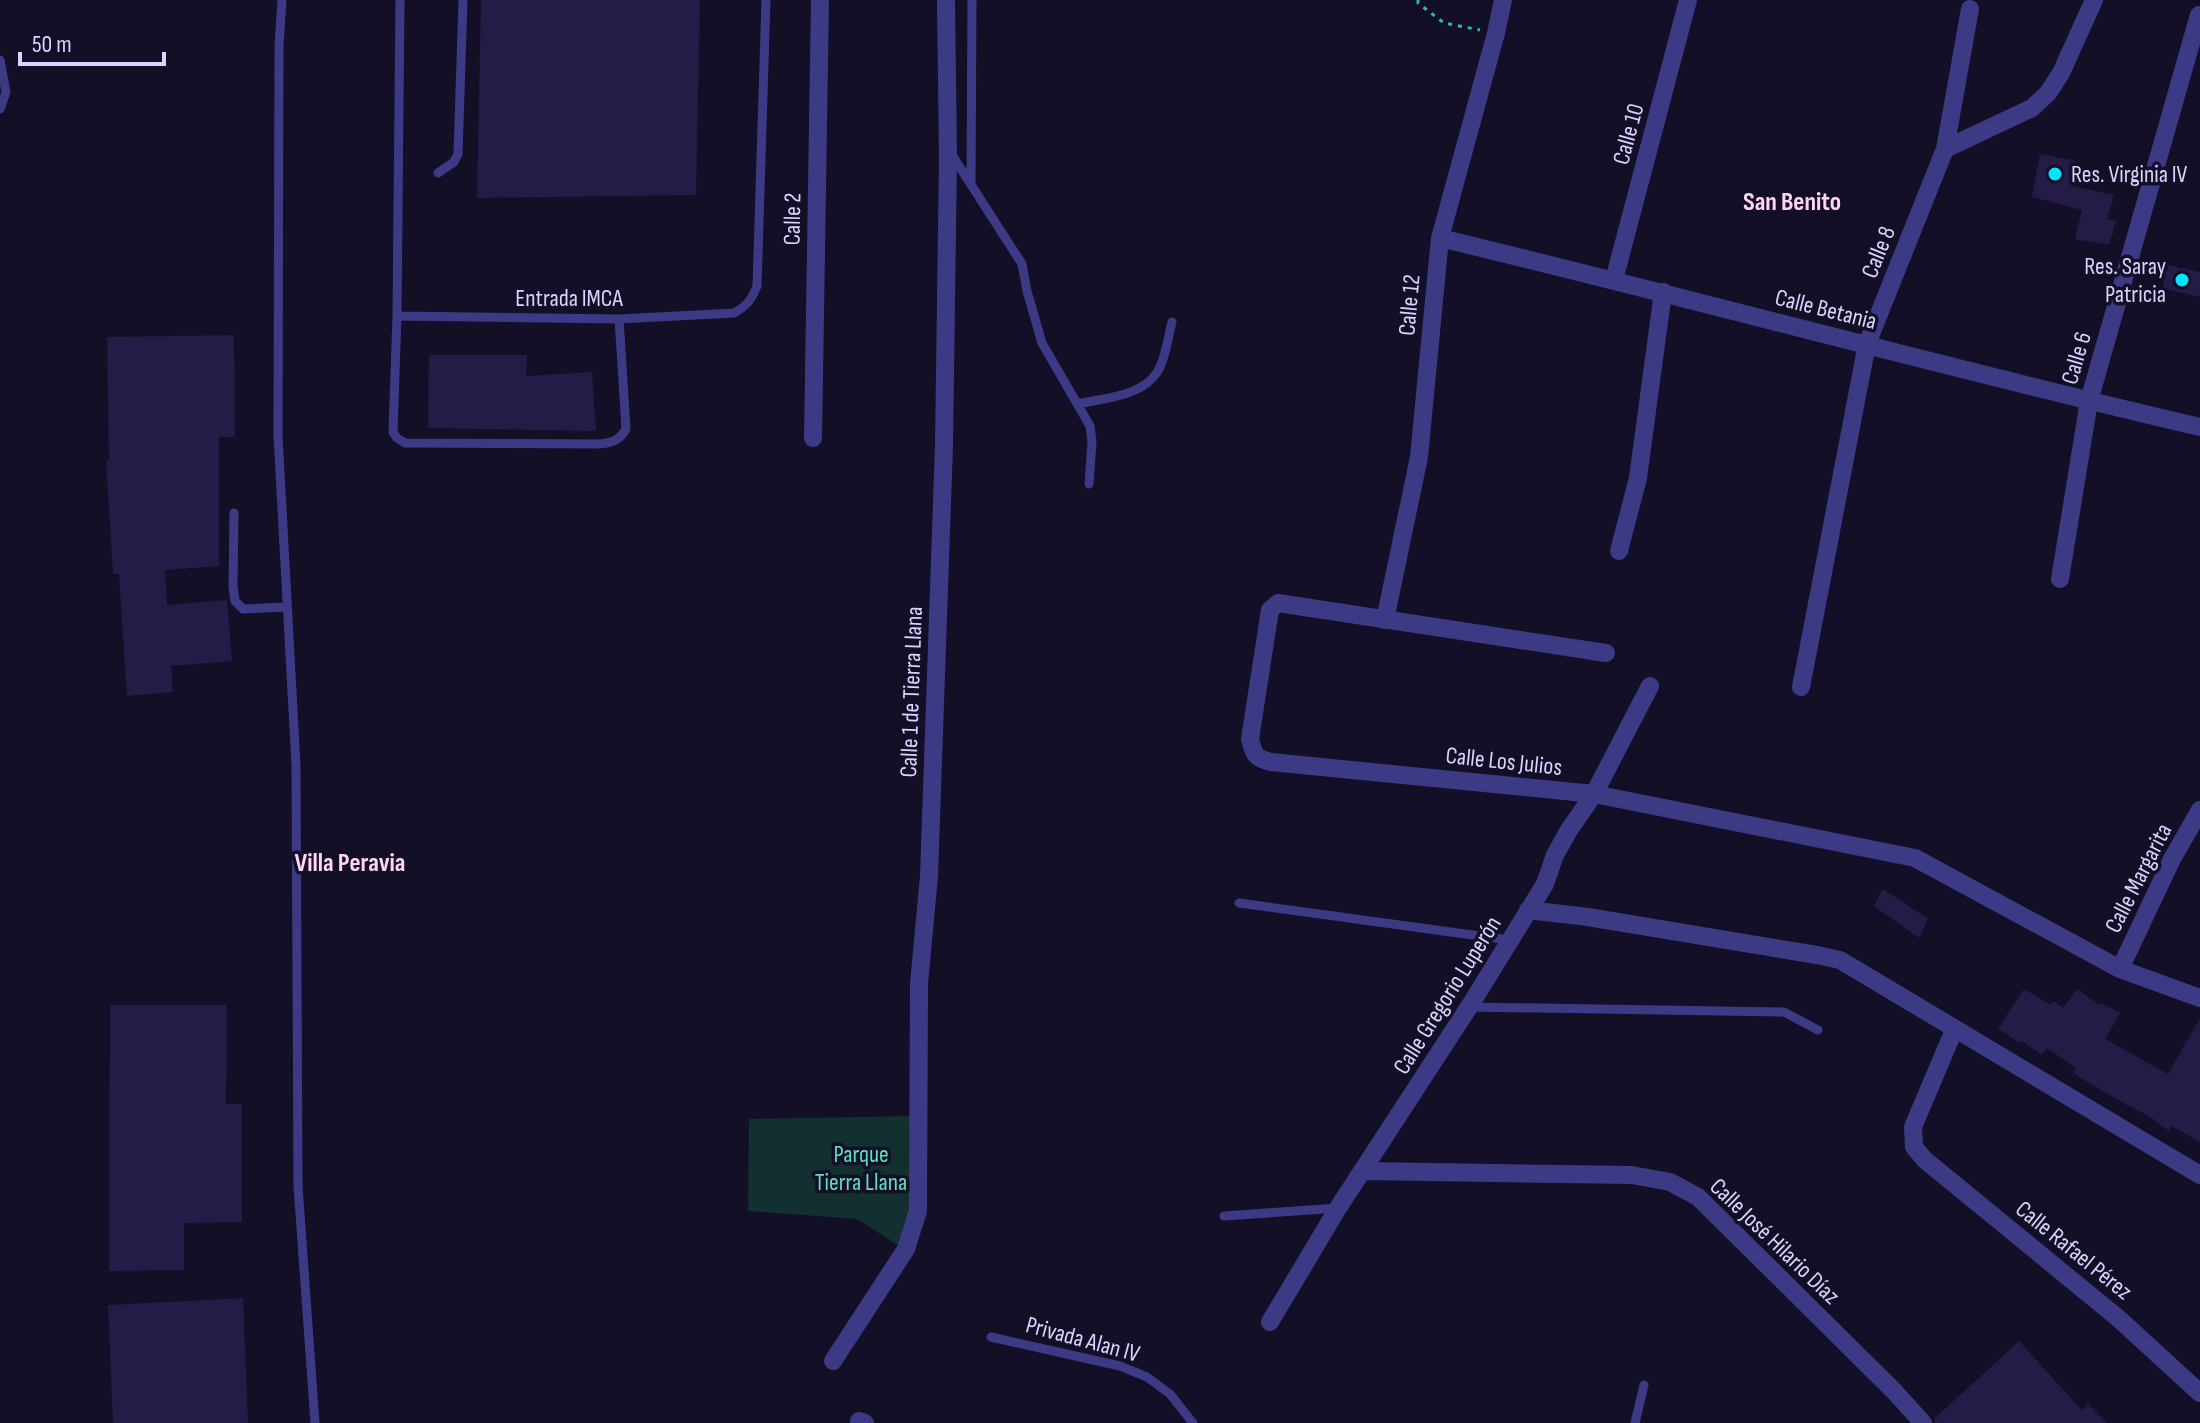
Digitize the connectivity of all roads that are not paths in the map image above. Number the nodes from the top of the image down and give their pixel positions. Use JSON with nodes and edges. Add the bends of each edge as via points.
{"nodes":[{"id":1,"x":282,"y":0,"type":"edge"},
{"id":2,"x":400,"y":0,"type":"edge"},
{"id":3,"x":463,"y":0,"type":"edge"},
{"id":4,"x":766,"y":0,"type":"edge"},
{"id":5,"x":820,"y":0,"type":"edge"},
{"id":6,"x":946,"y":0,"type":"edge"},
{"id":7,"x":972,"y":0,"type":"edge"},
{"id":8,"x":1503,"y":0,"type":"edge"},
{"id":9,"x":1688,"y":0,"type":"edge"},
{"id":10,"x":2094,"y":0,"type":"edge"},
{"id":11,"x":1970,"y":9,"type":"dead end"},
{"id":12,"x":2199,"y":15,"type":"edge"},
{"id":13,"x":0,"y":60,"type":"edge"},
{"id":14,"x":0,"y":109,"type":"edge"},
{"id":15,"x":948,"y":149,"type":"junction"},
{"id":16,"x":1945,"y":149,"type":"junction"},
{"id":17,"x":438,"y":173,"type":"dead end"},
{"id":18,"x":971,"y":183,"type":"junction"},
{"id":19,"x":1440,"y":238,"type":"junction"},
{"id":20,"x":1614,"y":280,"type":"junction"},
{"id":21,"x":1663,"y":292,"type":"junction"},
{"id":22,"x":397,"y":316,"type":"junction"},
{"id":23,"x":619,"y":319,"type":"junction"},
{"id":24,"x":1172,"y":322,"type":"dead end"},
{"id":25,"x":1867,"y":344,"type":"junction"},
{"id":26,"x":2089,"y":401,"type":"junction"},
{"id":27,"x":1078,"y":404,"type":"junction"},
{"id":28,"x":2200,"y":427,"type":"edge"},
{"id":29,"x":813,"y":438,"type":"dead end"},
{"id":30,"x":1089,"y":484,"type":"dead end"},
{"id":31,"x":234,"y":513,"type":"dead end"},
{"id":32,"x":1619,"y":551,"type":"dead end"},
{"id":33,"x":2060,"y":579,"type":"dead end"},
{"id":34,"x":287,"y":607,"type":"junction"},
{"id":35,"x":1385,"y":620,"type":"junction"},
{"id":36,"x":1606,"y":653,"type":"dead end"},
{"id":37,"x":1650,"y":686,"type":"dead end"},
{"id":38,"x":1801,"y":687,"type":"dead end"},
{"id":39,"x":1594,"y":794,"type":"junction"},
{"id":40,"x":2200,"y":810,"type":"edge"},
{"id":41,"x":1239,"y":903,"type":"dead end"},
{"id":42,"x":1528,"y":910,"type":"junction"},
{"id":43,"x":1509,"y":940,"type":"junction"},
{"id":44,"x":2120,"y":969,"type":"junction"},
{"id":45,"x":2200,"y":998,"type":"edge"},
{"id":46,"x":1469,"y":1007,"type":"junction"},
{"id":47,"x":1818,"y":1030,"type":"dead end"},
{"id":48,"x":1954,"y":1030,"type":"junction"},
{"id":49,"x":1364,"y":1171,"type":"junction"},
{"id":50,"x":2200,"y":1175,"type":"edge"},
{"id":51,"x":1338,"y":1208,"type":"junction"},
{"id":52,"x":1224,"y":1216,"type":"dead end"},
{"id":53,"x":1270,"y":1322,"type":"dead end"},
{"id":54,"x":991,"y":1337,"type":"dead end"},
{"id":55,"x":833,"y":1361,"type":"dead end"},
{"id":56,"x":1644,"y":1385,"type":"dead end"},
{"id":57,"x":2200,"y":1393,"type":"edge"},
{"id":58,"x":315,"y":1423,"type":"edge"},
{"id":59,"x":1193,"y":1423,"type":"edge"},
{"id":60,"x":1635,"y":1423,"type":"edge"},
{"id":61,"x":1923,"y":1423,"type":"edge"}],
"edges":[{"from":1,"to":34,"type":"lane","via":[[278,436]]},
{"from":2,"to":22,"type":"lane"},
{"from":3,"to":17,"type":"lane","via":[[458,154]]},
{"from":4,"to":23,"type":"lane","name":"Entrada IMCA","via":[[753,297],[734,313]]},
{"from":5,"to":29,"type":"street","name":"Calle 2"},
{"from":6,"to":15,"type":"street","name":"Calle 1 de Tierra Llana"},
{"from":7,"to":18,"type":"lane"},
{"from":8,"to":19,"type":"street","name":"Calle 12"},
{"from":9,"to":20,"type":"street","name":"Calle 10"},
{"from":10,"to":16,"type":"street","via":[[2048,93],[2032,108]]},
{"from":11,"to":16,"type":"street","name":"Calle 8"},
{"from":12,"to":26,"type":"street","name":"Calle 6"},
{"from":13,"to":14,"type":"lane","via":[[6,92]]},
{"from":15,"to":18,"type":"lane"},
{"from":15,"to":55,"type":"street","name":"Calle 1 de Tierra Llana","via":[[944,445],[929,876],[919,984],[918,1211],[906,1249]]},
{"from":16,"to":25,"type":"street","name":"Calle 8"},
{"from":18,"to":27,"type":"lane","via":[[1022,264],[1042,343]]},
{"from":19,"to":20,"type":"street","name":"Calle Betania"},
{"from":19,"to":35,"type":"street","name":"Calle 12","via":[[1419,457]]},
{"from":20,"to":21,"type":"street","name":"Calle Betania"},
{"from":21,"to":25,"type":"street","name":"Calle Betania"},
{"from":21,"to":32,"type":"street","via":[[1638,478]]},
{"from":22,"to":23,"type":"lane","name":"Entrada IMCA"},
{"from":22,"to":23,"type":"lane","via":[[393,432],[405,443],[599,444],[622,438],[626,429]]},
{"from":24,"to":27,"type":"lane","via":[[1158,371],[1148,382],[1134,391]]},
{"from":25,"to":26,"type":"street","name":"Calle Betania"},
{"from":25,"to":38,"type":"street","name":"Calle 8"},
{"from":26,"to":28,"type":"street","name":"Calle Betania"},
{"from":26,"to":33,"type":"street","name":"Calle 6"},
{"from":27,"to":30,"type":"lane","via":[[1090,426]]},
{"from":31,"to":34,"type":"lane","via":[[235,601],[243,609]]},
{"from":34,"to":58,"type":"lane","via":[[296,765],[298,1186]]},
{"from":35,"to":36,"type":"street","name":"Calle Los Julios"},
{"from":35,"to":39,"type":"street","name":"Calle Los Julios","via":[[1290,604],[1278,603],[1270,610],[1250,739],[1254,754],[1271,762]]},
{"from":37,"to":39,"type":"street","name":"Calle Gregorio Luperón"},
{"from":39,"to":42,"type":"street","name":"Calle Gregorio Luperón"},
{"from":39,"to":44,"type":"street","name":"Calle Los Julios","via":[[1915,858]]},
{"from":40,"to":44,"type":"street","name":"Calle Margarita"},
{"from":41,"to":43,"type":"lane"},
{"from":42,"to":43,"type":"street","name":"Calle Gregorio Luperón"},
{"from":42,"to":48,"type":"street","via":[[1840,960]]},
{"from":43,"to":46,"type":"street","name":"Calle Gregorio Luperón"},
{"from":44,"to":45,"type":"street","name":"Calle Los Julios"},
{"from":46,"to":47,"type":"lane","via":[[1784,1012]]},
{"from":46,"to":49,"type":"street","name":"Calle Gregorio Luperón"},
{"from":48,"to":50,"type":"street"},
{"from":48,"to":57,"type":"street","name":"Calle Rafael Pérez","via":[[1913,1127],[1914,1147]]},
{"from":49,"to":51,"type":"street","name":"Calle Gregorio Luperón"},
{"from":49,"to":61,"type":"street","name":"Calle José Hilario Díaz","via":[[1632,1175],[1670,1182],[1698,1197]]},
{"from":51,"to":52,"type":"lane"},
{"from":51,"to":53,"type":"street","name":"Calle Gregorio Luperón"},
{"from":54,"to":59,"type":"lane","name":"Privada Alan IV","via":[[1147,1377],[1170,1394]]},
{"from":56,"to":60,"type":"lane"}]}
